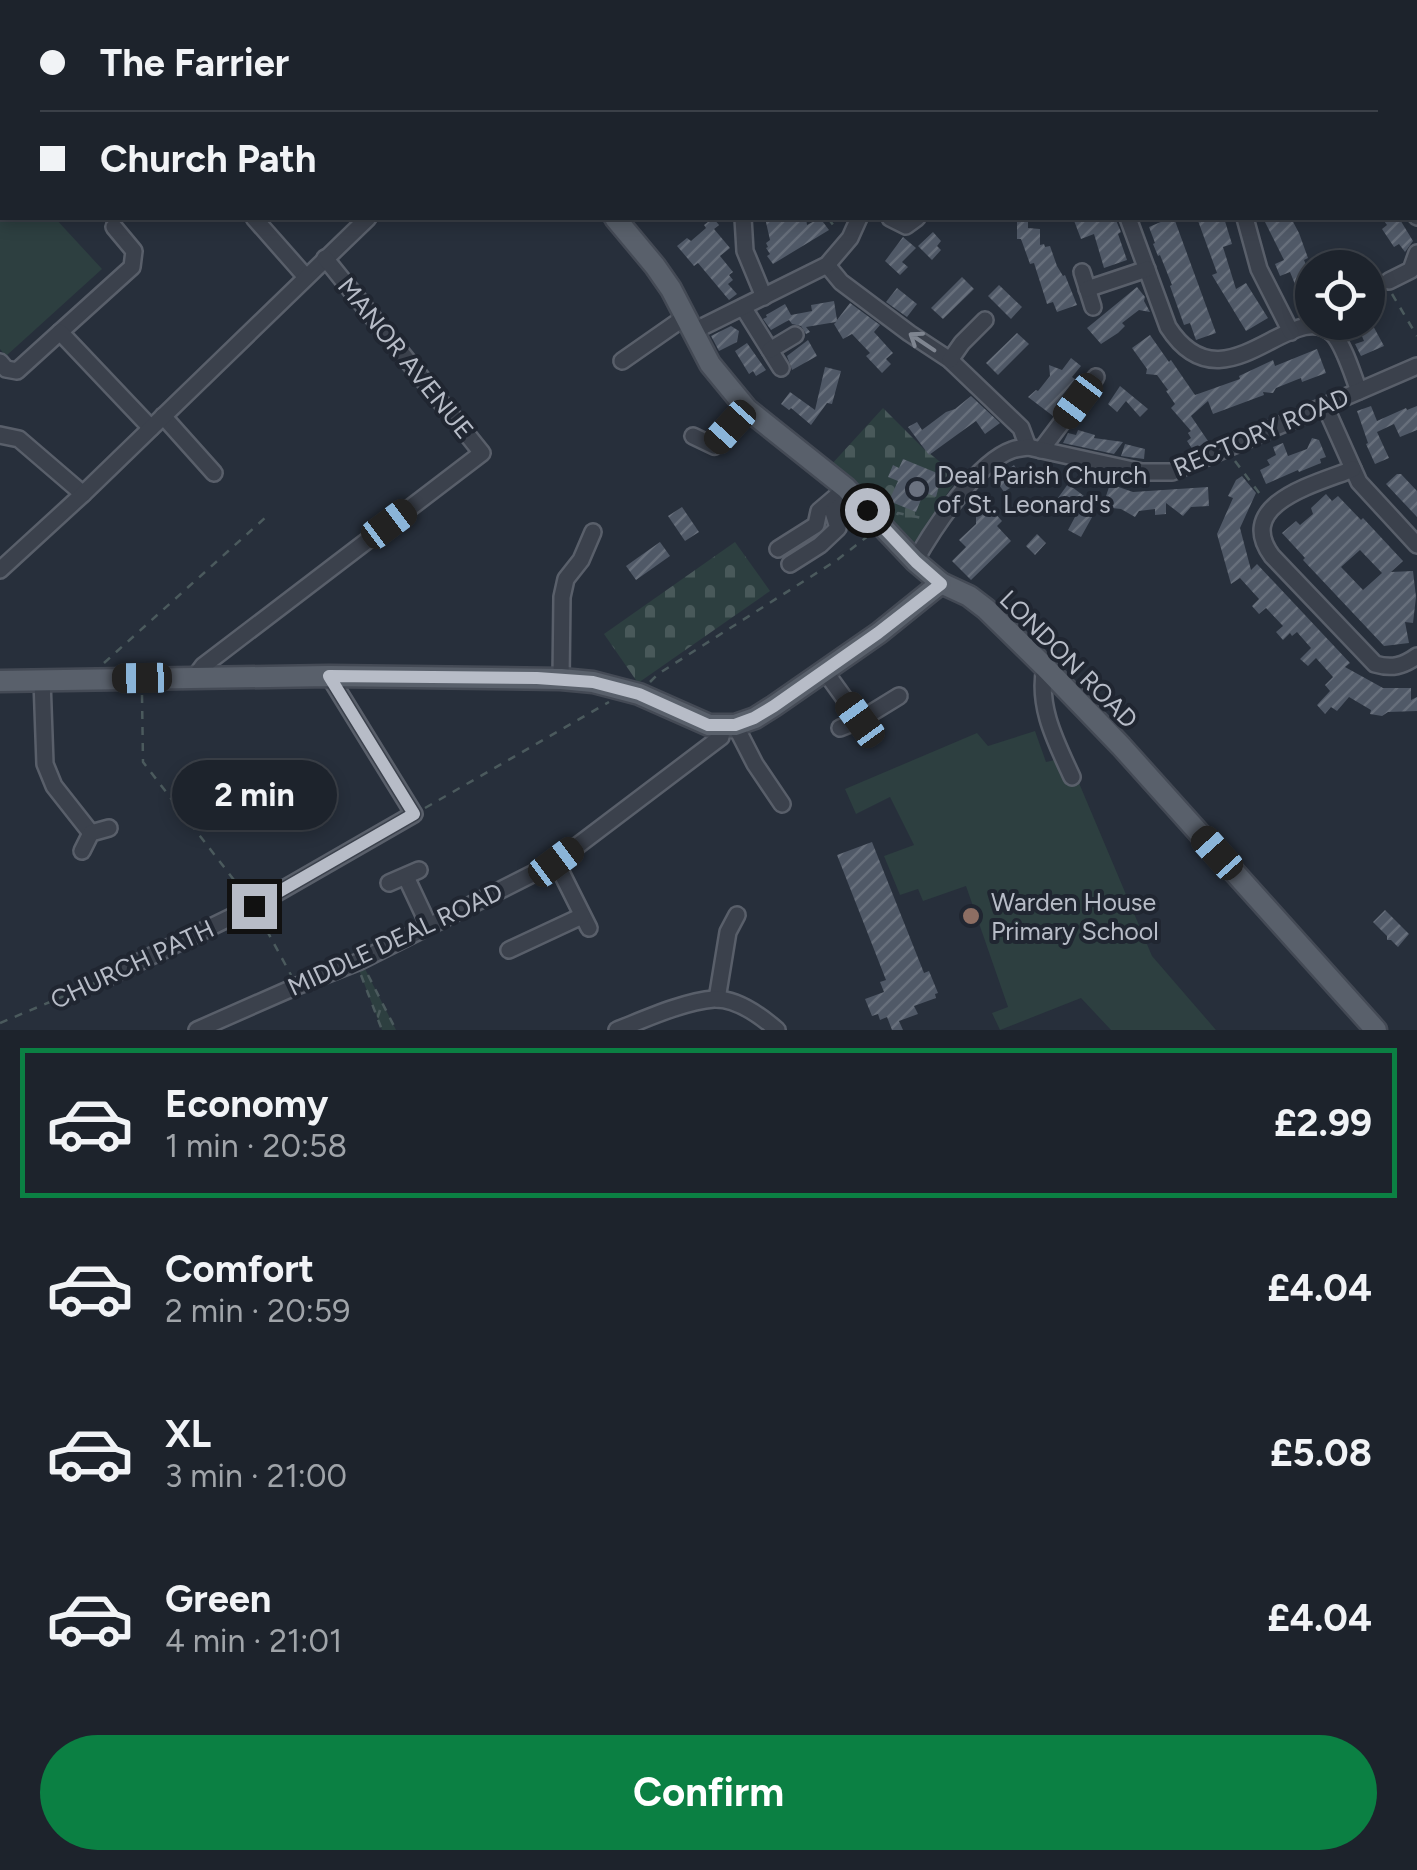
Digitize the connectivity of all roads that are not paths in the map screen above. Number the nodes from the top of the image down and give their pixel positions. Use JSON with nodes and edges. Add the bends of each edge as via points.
{"nodes":[{"id":1,"x":256,"y":220,"type":"edge"},
{"id":2,"x":366,"y":220,"type":"edge"},
{"id":3,"x":618,"y":220,"type":"edge"},
{"id":4,"x":742,"y":220,"type":"edge"},
{"id":5,"x":858,"y":220,"type":"edge"},
{"id":6,"x":1129,"y":220,"type":"edge"},
{"id":7,"x":1246,"y":220,"type":"edge"},
{"id":8,"x":114,"y":227,"type":"dead end"},
{"id":9,"x":1417,"y":253,"type":"edge"},
{"id":10,"x":325,"y":258,"type":"junction"},
{"id":11,"x":828,"y":265,"type":"junction"},
{"id":12,"x":1147,"y":270,"type":"junction"},
{"id":13,"x":1082,"y":272,"type":"dead end"},
{"id":14,"x":306,"y":277,"type":"junction"},
{"id":15,"x":1389,"y":282,"type":"dead end"},
{"id":16,"x":1087,"y":289,"type":"junction"},
{"id":17,"x":764,"y":297,"type":"junction"},
{"id":18,"x":743,"y":307,"type":"junction"},
{"id":19,"x":1093,"y":308,"type":"dead end"},
{"id":20,"x":985,"y":320,"type":"dead end"},
{"id":21,"x":689,"y":324,"type":"junction"},
{"id":22,"x":60,"y":332,"type":"junction"},
{"id":23,"x":1291,"y":332,"type":"junction"},
{"id":24,"x":795,"y":335,"type":"dead end"},
{"id":25,"x":770,"y":350,"type":"junction"},
{"id":26,"x":950,"y":360,"type":"junction"},
{"id":27,"x":0,"y":362,"type":"edge"},
{"id":28,"x":624,"y":362,"type":"dead end"},
{"id":29,"x":1417,"y":366,"type":"edge"},
{"id":30,"x":781,"y":368,"type":"dead end"},
{"id":31,"x":1096,"y":377,"type":"dead end"},
{"id":32,"x":1359,"y":391,"type":"junction"},
{"id":33,"x":1325,"y":406,"type":"junction"},
{"id":34,"x":747,"y":409,"type":"junction"},
{"id":35,"x":157,"y":422,"type":"junction"},
{"id":36,"x":0,"y":435,"type":"edge"},
{"id":37,"x":693,"y":436,"type":"dead end"},
{"id":38,"x":1035,"y":449,"type":"junction"},
{"id":39,"x":1353,"y":468,"type":"junction"},
{"id":40,"x":214,"y":473,"type":"dead end"},
{"id":41,"x":849,"y":491,"type":"junction"},
{"id":42,"x":83,"y":494,"type":"junction"},
{"id":43,"x":593,"y":532,"type":"dead end"},
{"id":44,"x":1417,"y":545,"type":"edge"},
{"id":45,"x":778,"y":549,"type":"dead end"},
{"id":46,"x":916,"y":562,"type":"junction"},
{"id":47,"x":790,"y":564,"type":"dead end"},
{"id":48,"x":0,"y":570,"type":"edge"},
{"id":49,"x":941,"y":584,"type":"junction"},
{"id":50,"x":1417,"y":656,"type":"edge"},
{"id":51,"x":1045,"y":667,"type":"junction"},
{"id":52,"x":824,"y":670,"type":"junction"},
{"id":53,"x":329,"y":676,"type":"junction"},
{"id":54,"x":194,"y":678,"type":"junction"},
{"id":55,"x":561,"y":679,"type":"junction"},
{"id":56,"x":42,"y":680,"type":"junction"},
{"id":57,"x":0,"y":681,"type":"edge"},
{"id":58,"x":899,"y":696,"type":"dead end"},
{"id":59,"x":860,"y":720,"type":"junction"},
{"id":60,"x":729,"y":726,"type":"junction"},
{"id":61,"x":840,"y":728,"type":"dead end"},
{"id":62,"x":1072,"y":777,"type":"dead end"},
{"id":63,"x":782,"y":804,"type":"dead end"},
{"id":64,"x":109,"y":828,"type":"dead end"},
{"id":65,"x":92,"y":834,"type":"junction"},
{"id":66,"x":82,"y":851,"type":"dead end"},
{"id":67,"x":556,"y":862,"type":"junction"},
{"id":68,"x":390,"y":883,"type":"dead end"},
{"id":69,"x":737,"y":915,"type":"dead end"},
{"id":70,"x":429,"y":926,"type":"junction"},
{"id":71,"x":508,"y":950,"type":"dead end"},
{"id":72,"x":106,"y":978,"type":"road end"},
{"id":73,"x":717,"y":999,"type":"junction"},
{"id":74,"x":197,"y":1030,"type":"edge"},
{"id":75,"x":619,"y":1030,"type":"edge"},
{"id":76,"x":777,"y":1030,"type":"edge"},
{"id":77,"x":1376,"y":1030,"type":"edge"}],
"edges":[{"from":1,"to":14,"type":"street"},
{"from":2,"to":10,"type":"street"},
{"from":3,"to":21,"type":"main road","name":"LONDON ROAD"},
{"from":4,"to":17,"type":"street","via":[[745,251]]},
{"from":5,"to":11,"type":"street"},
{"from":6,"to":12,"type":"street"},
{"from":7,"to":23,"type":"street","via":[[1259,269]]},
{"from":8,"to":22,"type":"street","via":[[134,251],[132,267]]},
{"from":9,"to":15,"type":"street","via":[[1411,270]]},
{"from":10,"to":14,"type":"street"},
{"from":10,"to":54,"type":"street","name":"MANOR AVENUE","via":[[482,453]]},
{"from":11,"to":17,"type":"street"},
{"from":26,"to":11,"type":"street","one_way":true,"via":[[856,294]]},
{"from":12,"to":16,"type":"street"},
{"from":12,"to":23,"type":"street","via":[[1168,327],[1190,353],[1227,360]]},
{"from":13,"to":16,"type":"street"},
{"from":14,"to":35,"type":"street"},
{"from":16,"to":19,"type":"street"},
{"from":17,"to":18,"type":"street"},
{"from":18,"to":21,"type":"street"},
{"from":18,"to":25,"type":"street"},
{"from":20,"to":26,"type":"street"},
{"from":21,"to":28,"type":"street"},
{"from":21,"to":34,"type":"main road","name":"LONDON ROAD","via":[[710,364]]},
{"from":22,"to":27,"type":"street","via":[[17,371]]},
{"from":22,"to":35,"type":"street"},
{"from":23,"to":32,"type":"street","via":[[1313,326],[1331,332]]},
{"from":24,"to":25,"type":"street"},
{"from":25,"to":30,"type":"street"},
{"from":26,"to":38,"type":"street"},
{"from":29,"to":32,"type":"street","name":"RECTORY ROAD"},
{"from":31,"to":38,"type":"street"},
{"from":32,"to":33,"type":"street","name":"RECTORY ROAD"},
{"from":33,"to":38,"type":"street","name":"RECTORY ROAD","via":[[1172,472]]},
{"from":33,"to":39,"type":"street"},
{"from":34,"to":37,"type":"street","via":[[717,449]]},
{"from":34,"to":41,"type":"main road","name":"LONDON ROAD"},
{"from":35,"to":40,"type":"street"},
{"from":35,"to":42,"type":"street"},
{"from":36,"to":42,"type":"street","via":[[19,439]]},
{"from":38,"to":46,"type":"street","via":[[1012,450],[978,475]]},
{"from":39,"to":44,"type":"street"},
{"from":39,"to":50,"type":"street","via":[[1270,508],[1262,529],[1266,548],[1375,664],[1397,666]]},
{"from":41,"to":45,"type":"street","via":[[818,511],[816,525]]},
{"from":41,"to":46,"type":"main road","name":"LONDON ROAD"},
{"from":41,"to":47,"type":"street","via":[[833,512],[838,528]]},
{"from":42,"to":48,"type":"street"},
{"from":43,"to":55,"type":"street","via":[[566,578]]},
{"from":46,"to":49,"type":"main road","name":"LONDON ROAD"},
{"from":49,"to":51,"type":"main road","name":"LONDON ROAD","via":[[970,596]]},
{"from":49,"to":52,"type":"main road"},
{"from":51,"to":62,"type":"street","via":[[1049,726]]},
{"from":51,"to":77,"type":"main road","name":"LONDON ROAD"},
{"from":52,"to":59,"type":"street"},
{"from":52,"to":60,"type":"main road","via":[[754,718]]},
{"from":53,"to":54,"type":"main road"},
{"from":53,"to":55,"type":"main road"},
{"from":53,"to":72,"type":"street","name":"CHURCH PATH","via":[[414,814],[254,906]]},
{"from":54,"to":56,"type":"main road"},
{"from":55,"to":60,"type":"main road","via":[[633,692],[708,725]]},
{"from":56,"to":57,"type":"main road"},
{"from":56,"to":65,"type":"street","via":[[45,764]]},
{"from":58,"to":59,"type":"street"},
{"from":59,"to":61,"type":"street"},
{"from":60,"to":63,"type":"street"},
{"from":60,"to":67,"type":"street","name":"MIDDLE DEAL ROAD"},
{"from":64,"to":65,"type":"street"},
{"from":65,"to":66,"type":"street"},
{"from":67,"to":70,"type":"street","name":"MIDDLE DEAL ROAD"},
{"from":67,"to":71,"type":"street","via":[[586,922]]},
{"from":68,"to":70,"type":"street","via":[[413,873]]},
{"from":69,"to":73,"type":"street"},
{"from":70,"to":74,"type":"street","name":"MIDDLE DEAL ROAD"},
{"from":73,"to":75,"type":"street"},
{"from":73,"to":76,"type":"street","via":[[750,1010]]}]}
